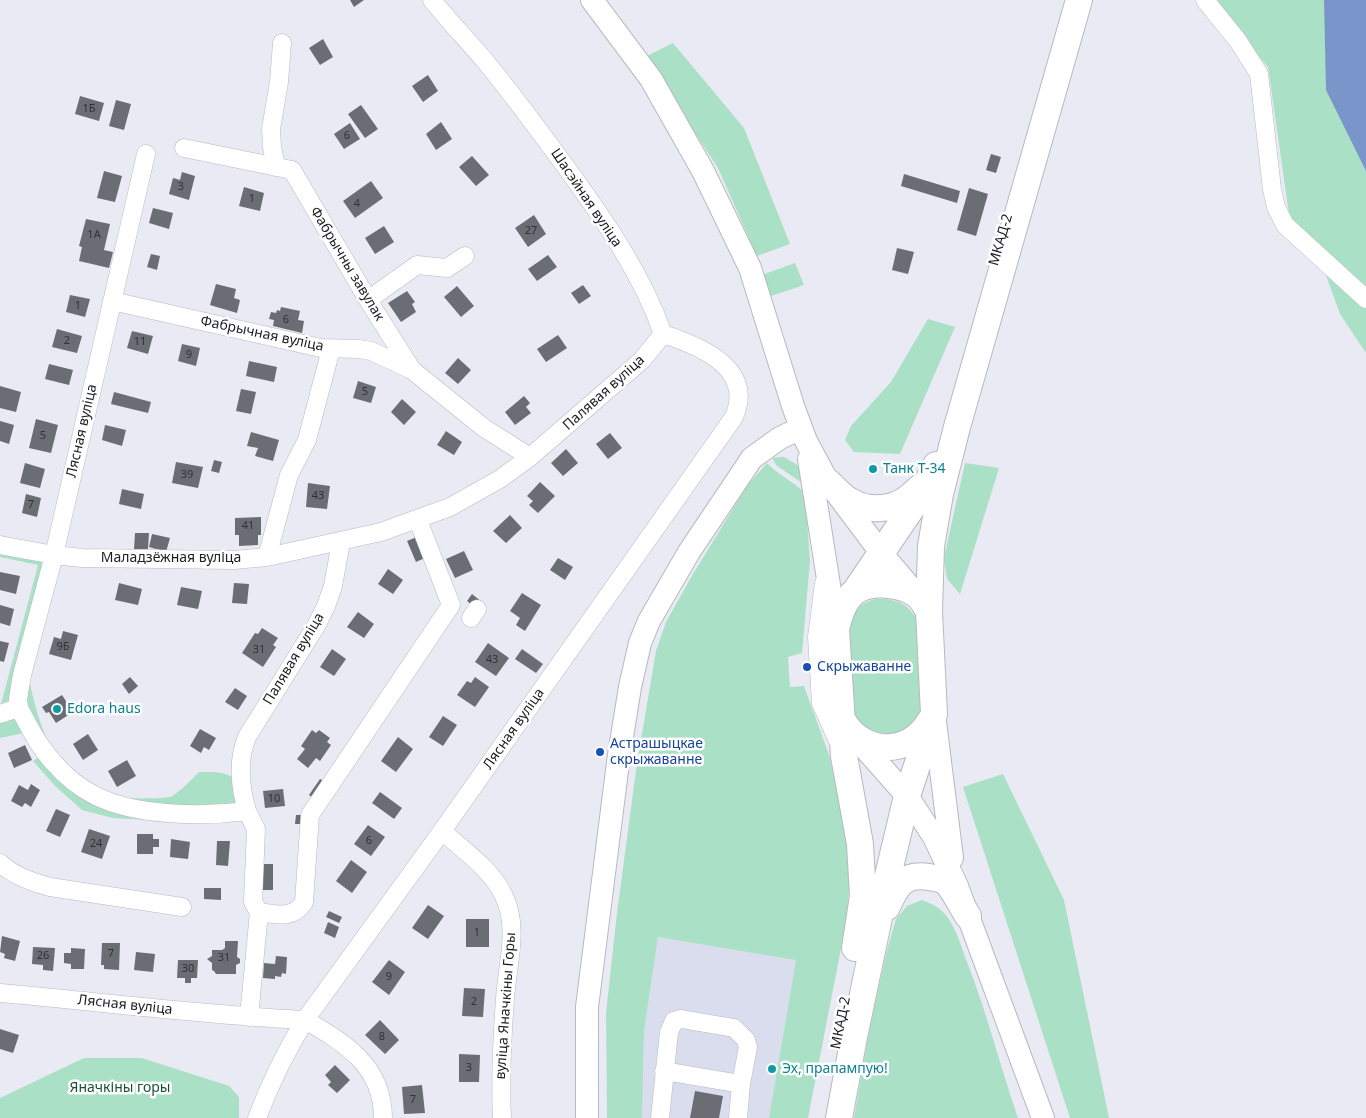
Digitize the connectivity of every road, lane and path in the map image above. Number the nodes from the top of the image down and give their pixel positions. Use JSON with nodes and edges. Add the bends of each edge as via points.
{"nodes":[{"id":1,"x":432,"y":0,"type":"edge"},
{"id":2,"x":592,"y":0,"type":"edge"},
{"id":3,"x":1068,"y":0,"type":"edge"},
{"id":4,"x":1079,"y":0,"type":"edge"},
{"id":5,"x":1205,"y":0,"type":"edge"},
{"id":6,"x":282,"y":43,"type":"dead end"},
{"id":7,"x":184,"y":148,"type":"dead end"},
{"id":8,"x":146,"y":154,"type":"dead end"},
{"id":9,"x":276,"y":167,"type":"junction"},
{"id":10,"x":465,"y":256,"type":"dead end"},
{"id":11,"x":1366,"y":298,"type":"edge"},
{"id":12,"x":368,"y":300,"type":"junction"},
{"id":13,"x":112,"y":301,"type":"junction"},
{"id":14,"x":664,"y":334,"type":"junction"},
{"id":15,"x":331,"y":349,"type":"junction"},
{"id":16,"x":412,"y":370,"type":"junction"},
{"id":17,"x":805,"y":443,"type":"junction"},
{"id":18,"x":767,"y":447,"type":"junction"},
{"id":19,"x":530,"y":457,"type":"junction"},
{"id":20,"x":930,"y":479,"type":"junction"},
{"id":21,"x":828,"y":482,"type":"junction"},
{"id":22,"x":418,"y":520,"type":"junction"},
{"id":23,"x":340,"y":542,"type":"junction"},
{"id":24,"x":0,"y":545,"type":"edge"},
{"id":25,"x":882,"y":554,"type":"junction"},
{"id":26,"x":54,"y":555,"type":"junction"},
{"id":27,"x":268,"y":558,"type":"junction"},
{"id":28,"x":826,"y":563,"type":"junction"},
{"id":29,"x":856,"y":590,"type":"junction"},
{"id":30,"x":922,"y":603,"type":"junction"},
{"id":31,"x":836,"y":629,"type":"junction"},
{"id":32,"x":19,"y":708,"type":"junction"},
{"id":33,"x":0,"y":714,"type":"edge"},
{"id":34,"x":934,"y":714,"type":"junction"},
{"id":35,"x":845,"y":735,"type":"junction"},
{"id":36,"x":907,"y":796,"type":"junction"},
{"id":37,"x":247,"y":811,"type":"junction"},
{"id":38,"x":442,"y":831,"type":"junction"},
{"id":39,"x":0,"y":863,"type":"edge"},
{"id":40,"x":957,"y":886,"type":"junction"},
{"id":41,"x":182,"y":907,"type":"dead end"},
{"id":42,"x":259,"y":912,"type":"junction"},
{"id":43,"x":968,"y":916,"type":"junction"},
{"id":44,"x":866,"y":936,"type":"junction"},
{"id":45,"x":0,"y":993,"type":"edge"},
{"id":46,"x":249,"y":1017,"type":"junction"},
{"id":47,"x":305,"y":1020,"type":"junction"},
{"id":48,"x":664,"y":1071,"type":"junction"},
{"id":49,"x":741,"y":1084,"type":"junction"},
{"id":50,"x":257,"y":1118,"type":"edge"},
{"id":51,"x":383,"y":1118,"type":"edge"},
{"id":52,"x":502,"y":1118,"type":"edge"},
{"id":53,"x":587,"y":1118,"type":"edge"},
{"id":54,"x":660,"y":1118,"type":"edge"},
{"id":55,"x":738,"y":1118,"type":"edge"},
{"id":56,"x":823,"y":1118,"type":"edge"},
{"id":57,"x":839,"y":1118,"type":"edge"},
{"id":58,"x":1043,"y":1118,"type":"edge"}],
"edges":[{"from":1,"to":14,"type":"street","name":"Шасэйная вуліца","via":[[534,123],[605,221],[634,270]]},
{"from":2,"to":17,"type":"main road","via":[[651,79],[703,171],[750,268]]},
{"from":3,"to":20,"type":"highway","name":"МКАД-2","via":[[944,441]]},
{"from":4,"to":30,"type":"highway","via":[[957,428],[940,494]]},
{"from":5,"to":11,"type":"street","via":[[1259,74],[1272,189],[1285,226]]},
{"from":6,"to":9,"type":"street","via":[[270,129]]},
{"from":7,"to":9,"type":"street","name":"Фабрычны завулак"},
{"from":8,"to":13,"type":"street","name":"Лясная вуліца"},
{"from":9,"to":12,"type":"street","name":"Фабрычны завулак","via":[[292,170]]},
{"from":10,"to":12,"type":"street","via":[[447,268],[417,265]]},
{"from":12,"to":16,"type":"street","name":"Фабрычны завулак"},
{"from":13,"to":15,"type":"street","name":"Фабрычная вуліца"},
{"from":13,"to":26,"type":"street","name":"Лясная вуліца"},
{"from":14,"to":19,"type":"street","name":"Палявая вуліца","via":[[642,360]]},
{"from":14,"to":38,"type":"street","name":"Лясная вуліца","via":[[701,348],[726,367],[738,386],[739,402],[734,417]]},
{"from":15,"to":16,"type":"street","name":"Фабрычная вуліца","via":[[371,351]]},
{"from":15,"to":27,"type":"street","via":[[307,440],[289,475]]},
{"from":16,"to":19,"type":"street","name":"Фабрычная вуліца","via":[[484,428]]},
{"from":17,"to":18,"type":"main road"},
{"from":17,"to":18,"type":"main road","via":[[802,453],[785,446]]},
{"from":17,"to":21,"type":"main road"},
{"from":17,"to":28,"type":"main road"},
{"from":18,"to":53,"type":"main road","via":[[752,458],[694,544],[649,621],[640,643],[619,755],[587,1007]]},
{"from":19,"to":22,"type":"street","name":"Палявая вуліца","via":[[479,492]]},
{"from":20,"to":21,"type":"highway","via":[[903,502],[885,508],[867,508],[852,503]]},
{"from":20,"to":25,"type":"highway","name":"МКАД-2"},
{"from":21,"to":25,"type":"main road"},
{"from":22,"to":23,"type":"street","name":"Палявая вуліца"},
{"from":22,"to":42,"type":"street","via":[[452,605],[310,815],[304,902],[300,909],[289,915]]},
{"from":23,"to":27,"type":"street","name":"Маладзёжная вуліца"},
{"from":23,"to":37,"type":"street","name":"Палявая вуліца","via":[[336,573],[326,606],[243,747],[242,786]]},
{"from":24,"to":26,"type":"street","name":"Маладзёжная вуліца"},
{"from":25,"to":29,"type":"highway","name":"МКАД-2"},
{"from":25,"to":30,"type":"main road"},
{"from":26,"to":27,"type":"street","name":"Маладзёжная вуліца","via":[[209,560]]},
{"from":26,"to":32,"type":"street","name":"Лясная вуліца","via":[[22,675]]},
{"from":28,"to":31,"type":"main road"},
{"from":28,"to":35,"type":"street","via":[[817,637],[821,703]]},
{"from":29,"to":30,"type":"highway","via":[[887,584],[900,587]]},
{"from":29,"to":31,"type":"highway","name":"МКАД-2","via":[[840,614]]},
{"from":30,"to":34,"type":"highway"},
{"from":31,"to":35,"type":"highway"},
{"from":32,"to":33,"type":"street"},
{"from":32,"to":37,"type":"street","via":[[37,741],[54,763],[96,796],[122,806],[153,810],[197,814]]},
{"from":34,"to":35,"type":"highway","via":[[924,732],[908,744],[888,748]]},
{"from":34,"to":36,"type":"highway"},
{"from":34,"to":40,"type":"main road"},
{"from":35,"to":36,"type":"main road"},
{"from":35,"to":44,"type":"highway","via":[[860,844]]},
{"from":36,"to":40,"type":"main road","via":[[934,837]]},
{"from":36,"to":44,"type":"highway"},
{"from":37,"to":42,"type":"street","via":[[256,829],[253,902]]},
{"from":38,"to":47,"type":"street","name":"Лясная вуліца"},
{"from":38,"to":52,"type":"street","name":"вуліца Яначкіны Горы","via":[[496,883],[511,918],[501,1063]]},
{"from":39,"to":41,"type":"street","via":[[32,882],[50,887]]},
{"from":40,"to":43,"type":"main road"},
{"from":42,"to":46,"type":"street"},
{"from":43,"to":44,"type":"highway","via":[[947,883],[923,876],[907,878],[898,885]]},
{"from":43,"to":58,"type":"main road"},
{"from":44,"to":56,"type":"highway","name":"МКАД-2"},
{"from":44,"to":57,"type":"highway"},
{"from":45,"to":46,"type":"street","name":"Лясная вуліца"},
{"from":46,"to":47,"type":"street","name":"Лясная вуліца"},
{"from":47,"to":50,"type":"street"},
{"from":47,"to":51,"type":"street","via":[[348,1047],[365,1064],[380,1094]]},
{"from":48,"to":49,"type":"street"},
{"from":48,"to":49,"type":"street","via":[[674,1021],[688,1020],[734,1028],[746,1040],[748,1047]]},
{"from":48,"to":54,"type":"street"},
{"from":49,"to":55,"type":"street"}]}
